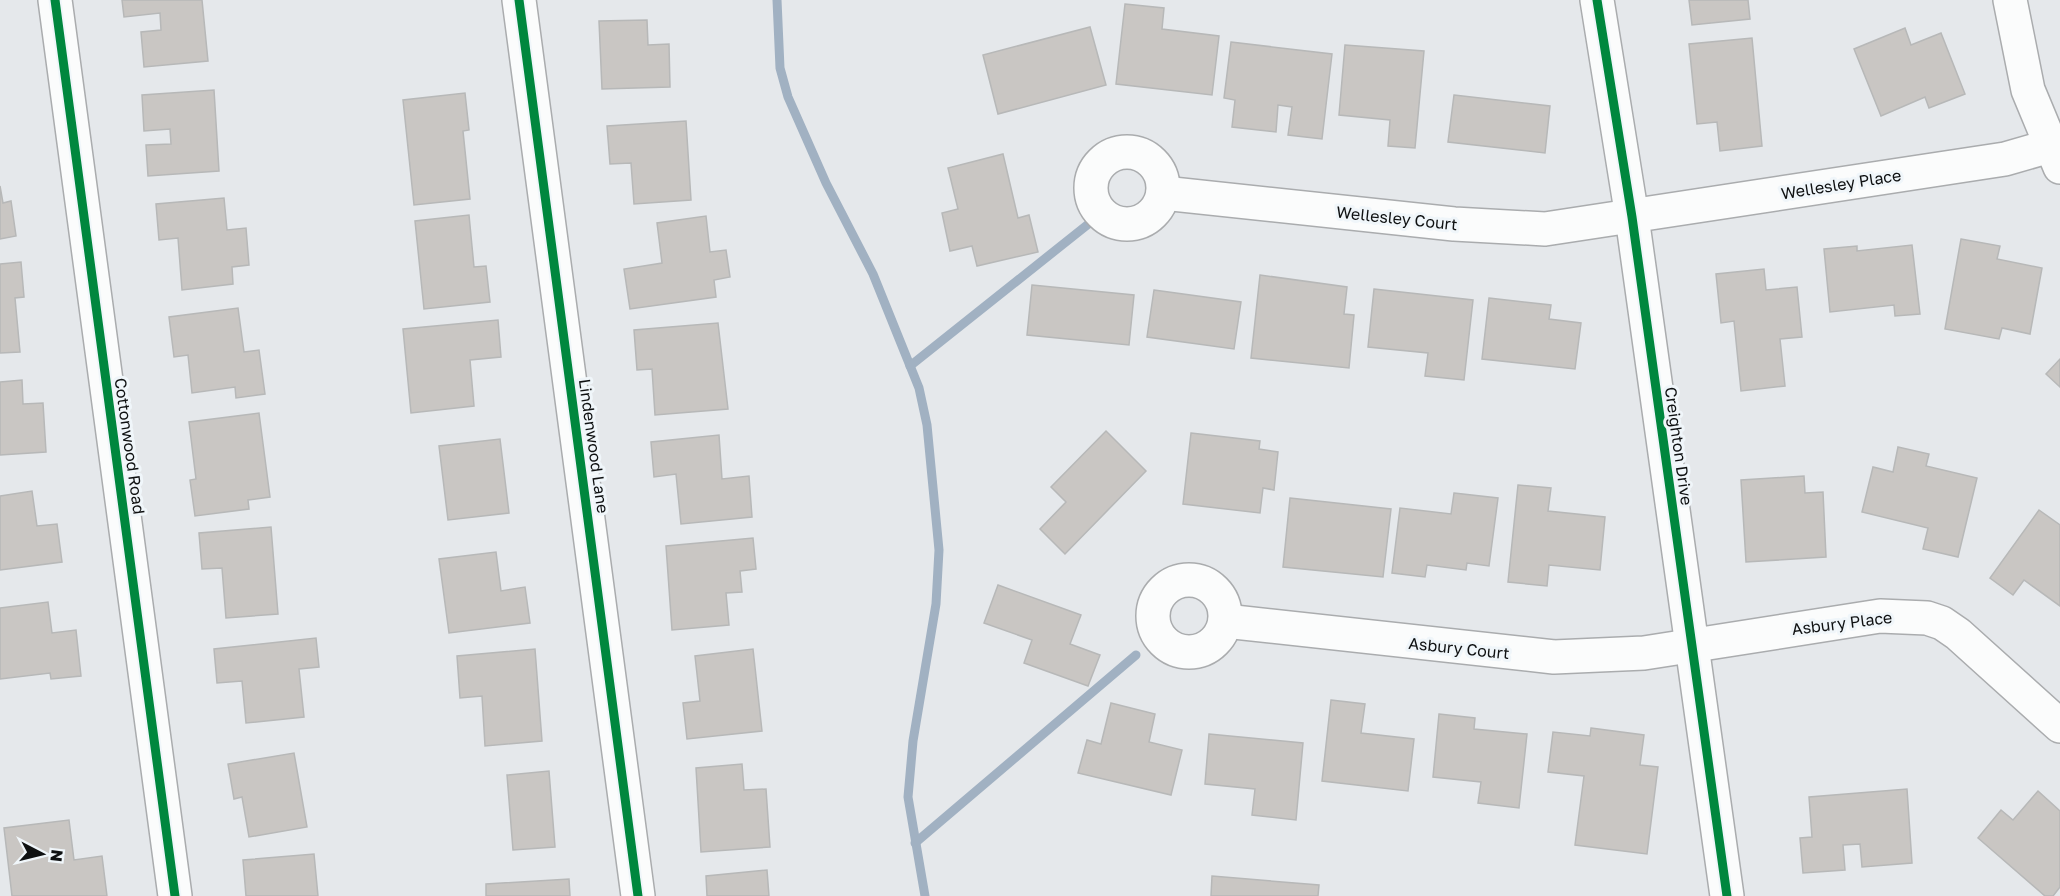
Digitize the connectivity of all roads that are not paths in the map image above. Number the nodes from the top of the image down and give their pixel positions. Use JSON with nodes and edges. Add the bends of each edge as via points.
{"nodes":[{"id":1,"x":55,"y":0,"type":"edge"},
{"id":2,"x":519,"y":0,"type":"edge"},
{"id":3,"x":1598,"y":0,"type":"edge"},
{"id":4,"x":2010,"y":0,"type":"edge"},
{"id":5,"x":2055,"y":157,"type":"edge"},
{"id":6,"x":1163,"y":193,"type":"dead end"},
{"id":7,"x":1632,"y":216,"type":"junction"},
{"id":8,"x":1225,"y":621,"type":"dead end"},
{"id":9,"x":1693,"y":646,"type":"junction"},
{"id":10,"x":2060,"y":726,"type":"edge"},
{"id":11,"x":175,"y":896,"type":"edge"},
{"id":12,"x":638,"y":896,"type":"edge"},
{"id":13,"x":1727,"y":896,"type":"edge"}],
"edges":[{"from":1,"to":11,"type":"street","name":"Cottonwood Road"},
{"from":2,"to":12,"type":"street","name":"Lindenwood Lane"},
{"from":3,"to":7,"type":"street","name":"Creighton Drive"},
{"from":4,"to":5,"type":"street","via":[[2028,90]]},
{"from":5,"to":7,"type":"street","name":"Wellesley Place","via":[[2005,159]]},
{"from":6,"to":7,"type":"street","name":"Wellesley Court","via":[[1511,228],[1545,229]]},
{"from":7,"to":9,"type":"street","name":"Creighton Drive"},
{"from":8,"to":9,"type":"street","name":"Asbury Court","via":[[1554,657],[1614,656]]},
{"from":9,"to":10,"type":"street","name":"Asbury Place","via":[[1880,616],[1927,618],[1942,622],[1959,634]]},
{"from":9,"to":13,"type":"street","name":"Creighton Drive"}]}
